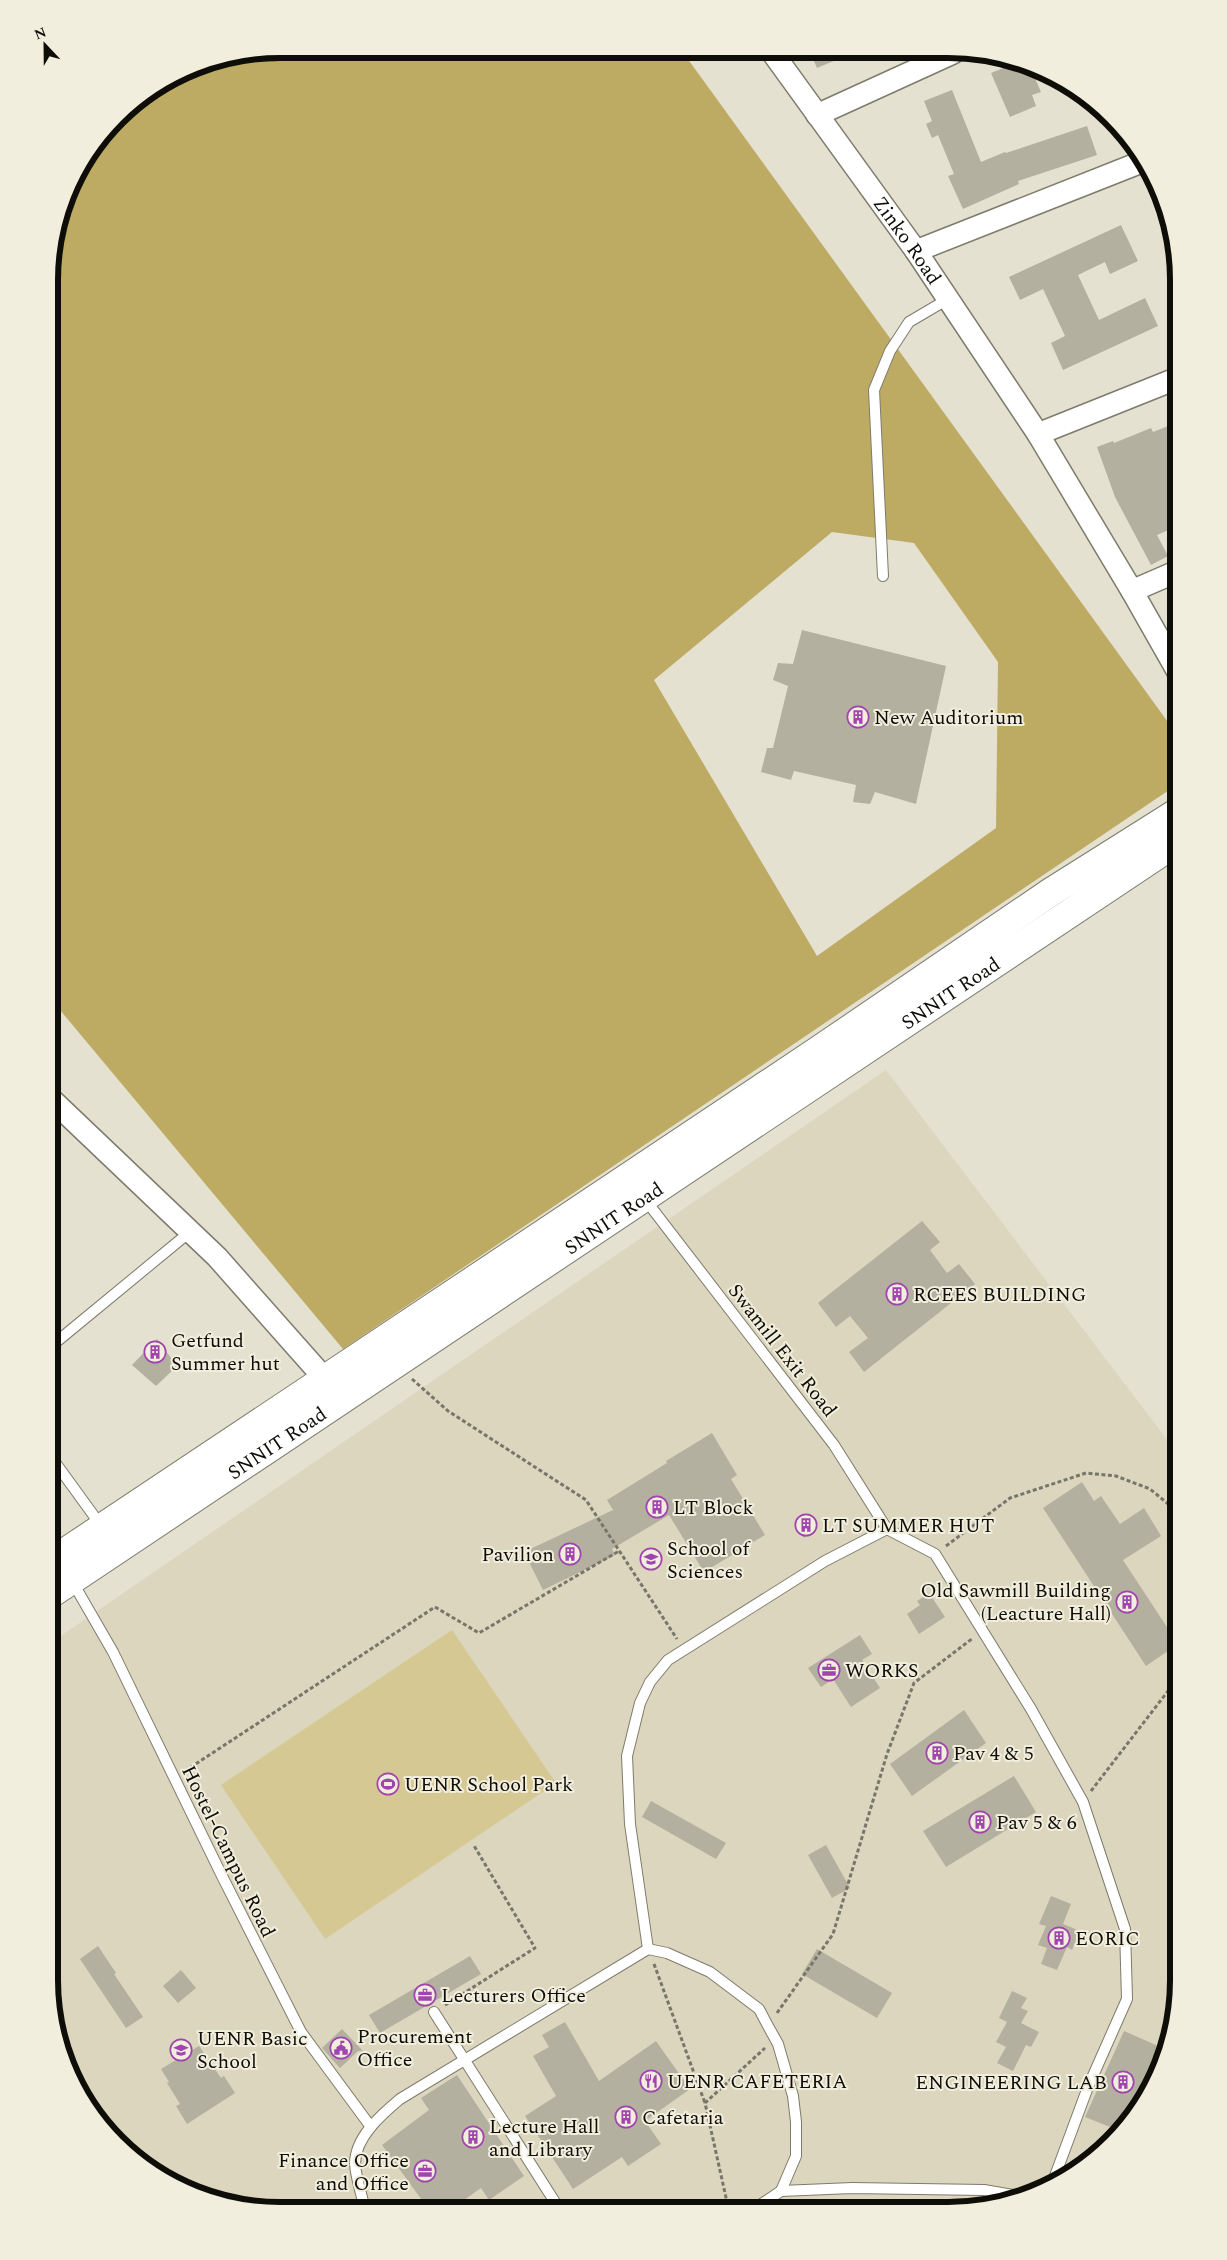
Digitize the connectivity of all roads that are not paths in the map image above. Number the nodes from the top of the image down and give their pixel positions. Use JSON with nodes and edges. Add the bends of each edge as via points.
{"nodes":[{"id":1,"x":776,"y":58,"type":"edge"},
{"id":2,"x":942,"y":58,"type":"edge"},
{"id":3,"x":816,"y":115,"type":"junction"},
{"id":4,"x":1137,"y":164,"type":"edge"},
{"id":5,"x":916,"y":251,"type":"junction"},
{"id":6,"x":948,"y":299,"type":"junction"},
{"id":7,"x":1170,"y":381,"type":"edge"},
{"id":8,"x":1038,"y":434,"type":"junction"},
{"id":9,"x":1170,"y":574,"type":"edge"},
{"id":10,"x":883,"y":576,"type":"dead end"},
{"id":11,"x":1132,"y":591,"type":"junction"},
{"id":12,"x":1170,"y":658,"type":"edge"},
{"id":13,"x":1170,"y":817,"type":"edge"},
{"id":14,"x":1170,"y":846,"type":"edge"},
{"id":15,"x":58,"y":1106,"type":"edge"},
{"id":16,"x":644,"y":1197,"type":"junction"},
{"id":17,"x":592,"y":1217,"type":"junction"},
{"id":18,"x":191,"y":1231,"type":"junction"},
{"id":19,"x":561,"y":1237,"type":"junction"},
{"id":20,"x":58,"y":1341,"type":"edge"},
{"id":21,"x":326,"y":1379,"type":"junction"},
{"id":22,"x":58,"y":1467,"type":"edge"},
{"id":23,"x":102,"y":1528,"type":"junction"},
{"id":24,"x":887,"y":1529,"type":"junction"},
{"id":25,"x":58,"y":1557,"type":"edge"},
{"id":26,"x":72,"y":1580,"type":"junction"},
{"id":27,"x":58,"y":1589,"type":"edge"},
{"id":28,"x":648,"y":1949,"type":"junction"},
{"id":29,"x":434,"y":2012,"type":"road end"},
{"id":30,"x":466,"y":2060,"type":"junction"},
{"id":31,"x":371,"y":2127,"type":"junction"},
{"id":32,"x":1056,"y":2174,"type":"edge"},
{"id":33,"x":781,"y":2191,"type":"junction"},
{"id":34,"x":1007,"y":2195,"type":"edge"},
{"id":35,"x":363,"y":2202,"type":"edge"},
{"id":36,"x":555,"y":2202,"type":"edge"},
{"id":37,"x":764,"y":2202,"type":"edge"}],
"edges":[{"from":1,"to":3,"type":"street","name":"Zinko Road"},
{"from":2,"to":3,"type":"street"},
{"from":3,"to":5,"type":"street","name":"Zinko Road"},
{"from":4,"to":5,"type":"street"},
{"from":5,"to":6,"type":"street","name":"Zinko Road"},
{"from":6,"to":8,"type":"street","name":"Zinko Road"},
{"from":6,"to":10,"type":"lane","via":[[909,322],[890,352],[874,390]]},
{"from":7,"to":8,"type":"street"},
{"from":8,"to":11,"type":"street","name":"Zinko Road"},
{"from":9,"to":11,"type":"street"},
{"from":11,"to":12,"type":"street","name":"Zinko Road"},
{"from":13,"to":17,"type":"street","name":"SNNIT Road","via":[[1051,892]]},
{"from":14,"to":16,"type":"street","name":"SNNIT Road"},
{"from":15,"to":18,"type":"street"},
{"from":16,"to":17,"type":"street","name":"SNNIT Road"},
{"from":16,"to":24,"type":"lane","name":"Swamill Exit Road","via":[[834,1445]]},
{"from":17,"to":19,"type":"street","name":"SNNIT Road"},
{"from":18,"to":20,"type":"lane"},
{"from":18,"to":21,"type":"street"},
{"from":19,"to":21,"type":"street","name":"SNNIT Road"},
{"from":19,"to":26,"type":"street","name":"SNNIT Road","via":[[395,1364]]},
{"from":21,"to":23,"type":"street","name":"SNNIT Road"},
{"from":22,"to":23,"type":"lane"},
{"from":23,"to":25,"type":"street","name":"SNNIT Road"},
{"from":24,"to":28,"type":"lane","via":[[825,1561],[668,1660],[650,1682],[640,1703],[627,1756],[630,1824]]},
{"from":24,"to":32,"type":"lane","via":[[935,1554],[1031,1709],[1083,1802],[1125,1929],[1127,1999],[1088,2087]]},
{"from":26,"to":27,"type":"street","name":"SNNIT Road"},
{"from":26,"to":31,"type":"lane","name":"Hostel-Campus Road","via":[[112,1652],[301,2032]]},
{"from":28,"to":30,"type":"lane"},
{"from":28,"to":33,"type":"lane","via":[[667,1953],[710,1972],[759,2009],[775,2039],[793,2096],[796,2156]]},
{"from":29,"to":30,"type":"lane"},
{"from":30,"to":31,"type":"lane","via":[[400,2100]]},
{"from":30,"to":36,"type":"lane"},
{"from":31,"to":35,"type":"lane","via":[[361,2140],[355,2163]]},
{"from":33,"to":34,"type":"lane","via":[[852,2188],[984,2190]]},
{"from":33,"to":37,"type":"lane"}]}
